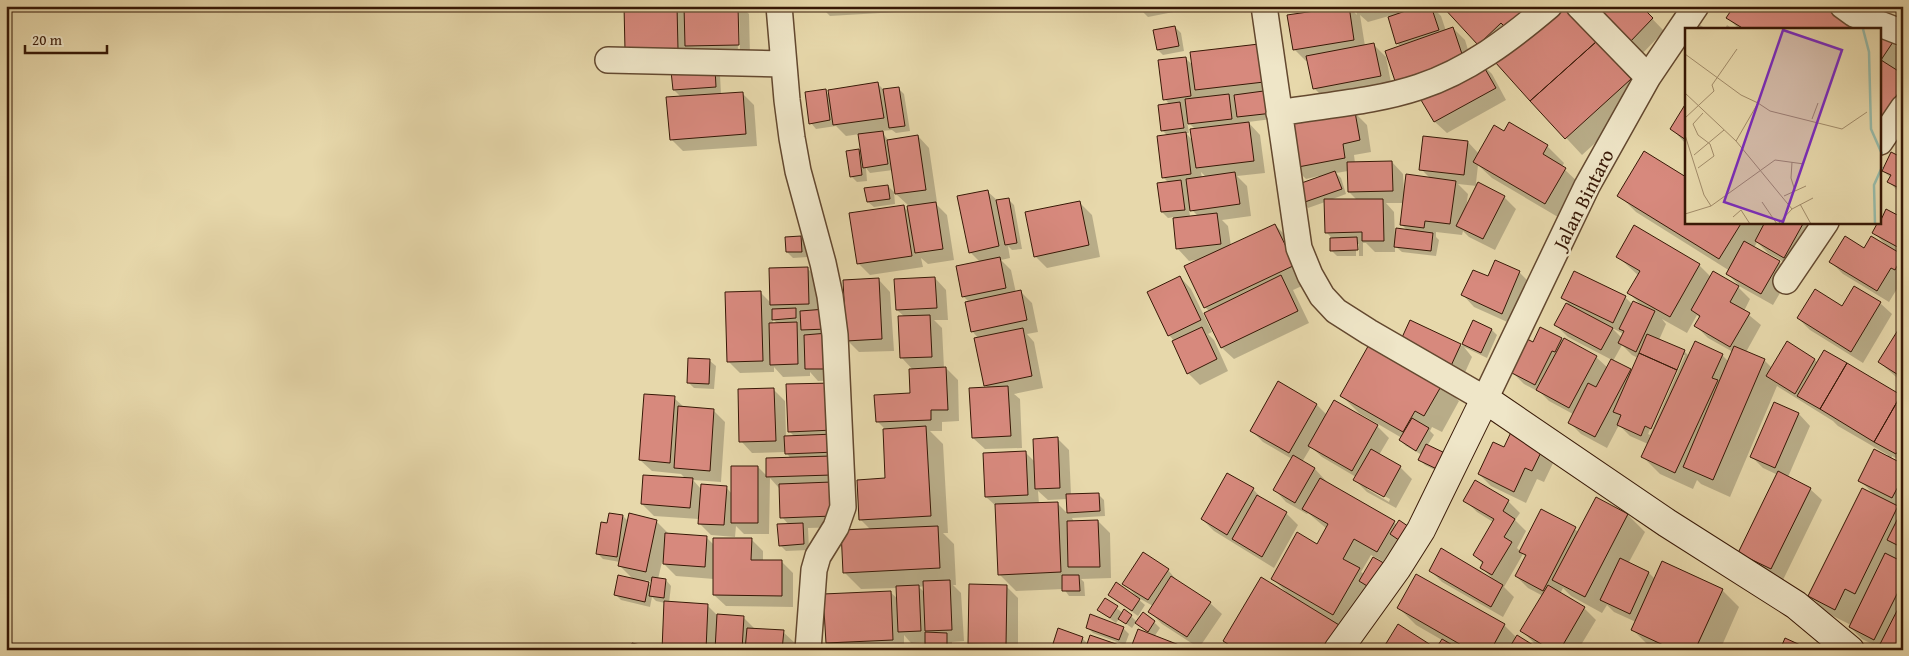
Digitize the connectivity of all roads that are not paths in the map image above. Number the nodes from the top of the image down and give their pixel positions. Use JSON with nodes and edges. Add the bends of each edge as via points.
{"nodes":[{"id":1,"x":779,"y":6,"type":"edge"},
{"id":2,"x":1264,"y":6,"type":"edge"},
{"id":3,"x":1549,"y":6,"type":"edge"},
{"id":4,"x":1578,"y":6,"type":"edge"},
{"id":5,"x":1696,"y":6,"type":"edge"},
{"id":6,"x":1852,"y":9,"type":"edge"},
{"id":7,"x":1903,"y":33,"type":"edge"},
{"id":8,"x":608,"y":60,"type":"dead end"},
{"id":9,"x":784,"y":64,"type":"junction"},
{"id":10,"x":1648,"y":77,"type":"junction"},
{"id":11,"x":1903,"y":108,"type":"edge"},
{"id":12,"x":1279,"y":113,"type":"junction"},
{"id":13,"x":1882,"y":139,"type":"edge"},
{"id":14,"x":1825,"y":224,"type":"edge"},
{"id":15,"x":1786,"y":281,"type":"dead end"},
{"id":16,"x":1485,"y":399,"type":"junction"},
{"id":17,"x":808,"y":650,"type":"edge"},
{"id":18,"x":1338,"y":650,"type":"edge"},
{"id":19,"x":1850,"y":650,"type":"edge"}],
"edges":[{"from":1,"to":9,"type":"street"},
{"from":2,"to":12,"type":"street"},
{"from":3,"to":12,"type":"street","via":[[1509,39],[1419,87]]},
{"from":4,"to":10,"type":"street"},
{"from":5,"to":10,"type":"street","name":"Jalan Bintaro"},
{"from":6,"to":7,"type":"street"},
{"from":8,"to":9,"type":"street"},
{"from":9,"to":17,"type":"street","via":[[786,100],[798,171],[823,263],[834,326],[843,507],[814,570]]},
{"from":10,"to":16,"type":"street","name":"Jalan Bintaro","via":[[1587,186]]},
{"from":11,"to":13,"type":"street"},
{"from":12,"to":16,"type":"street","via":[[1299,248],[1322,296],[1336,311],[1369,332]]},
{"from":14,"to":15,"type":"street"},
{"from":16,"to":18,"type":"street","via":[[1421,530]]},
{"from":16,"to":19,"type":"street","via":[[1667,523],[1796,605]]}]}
